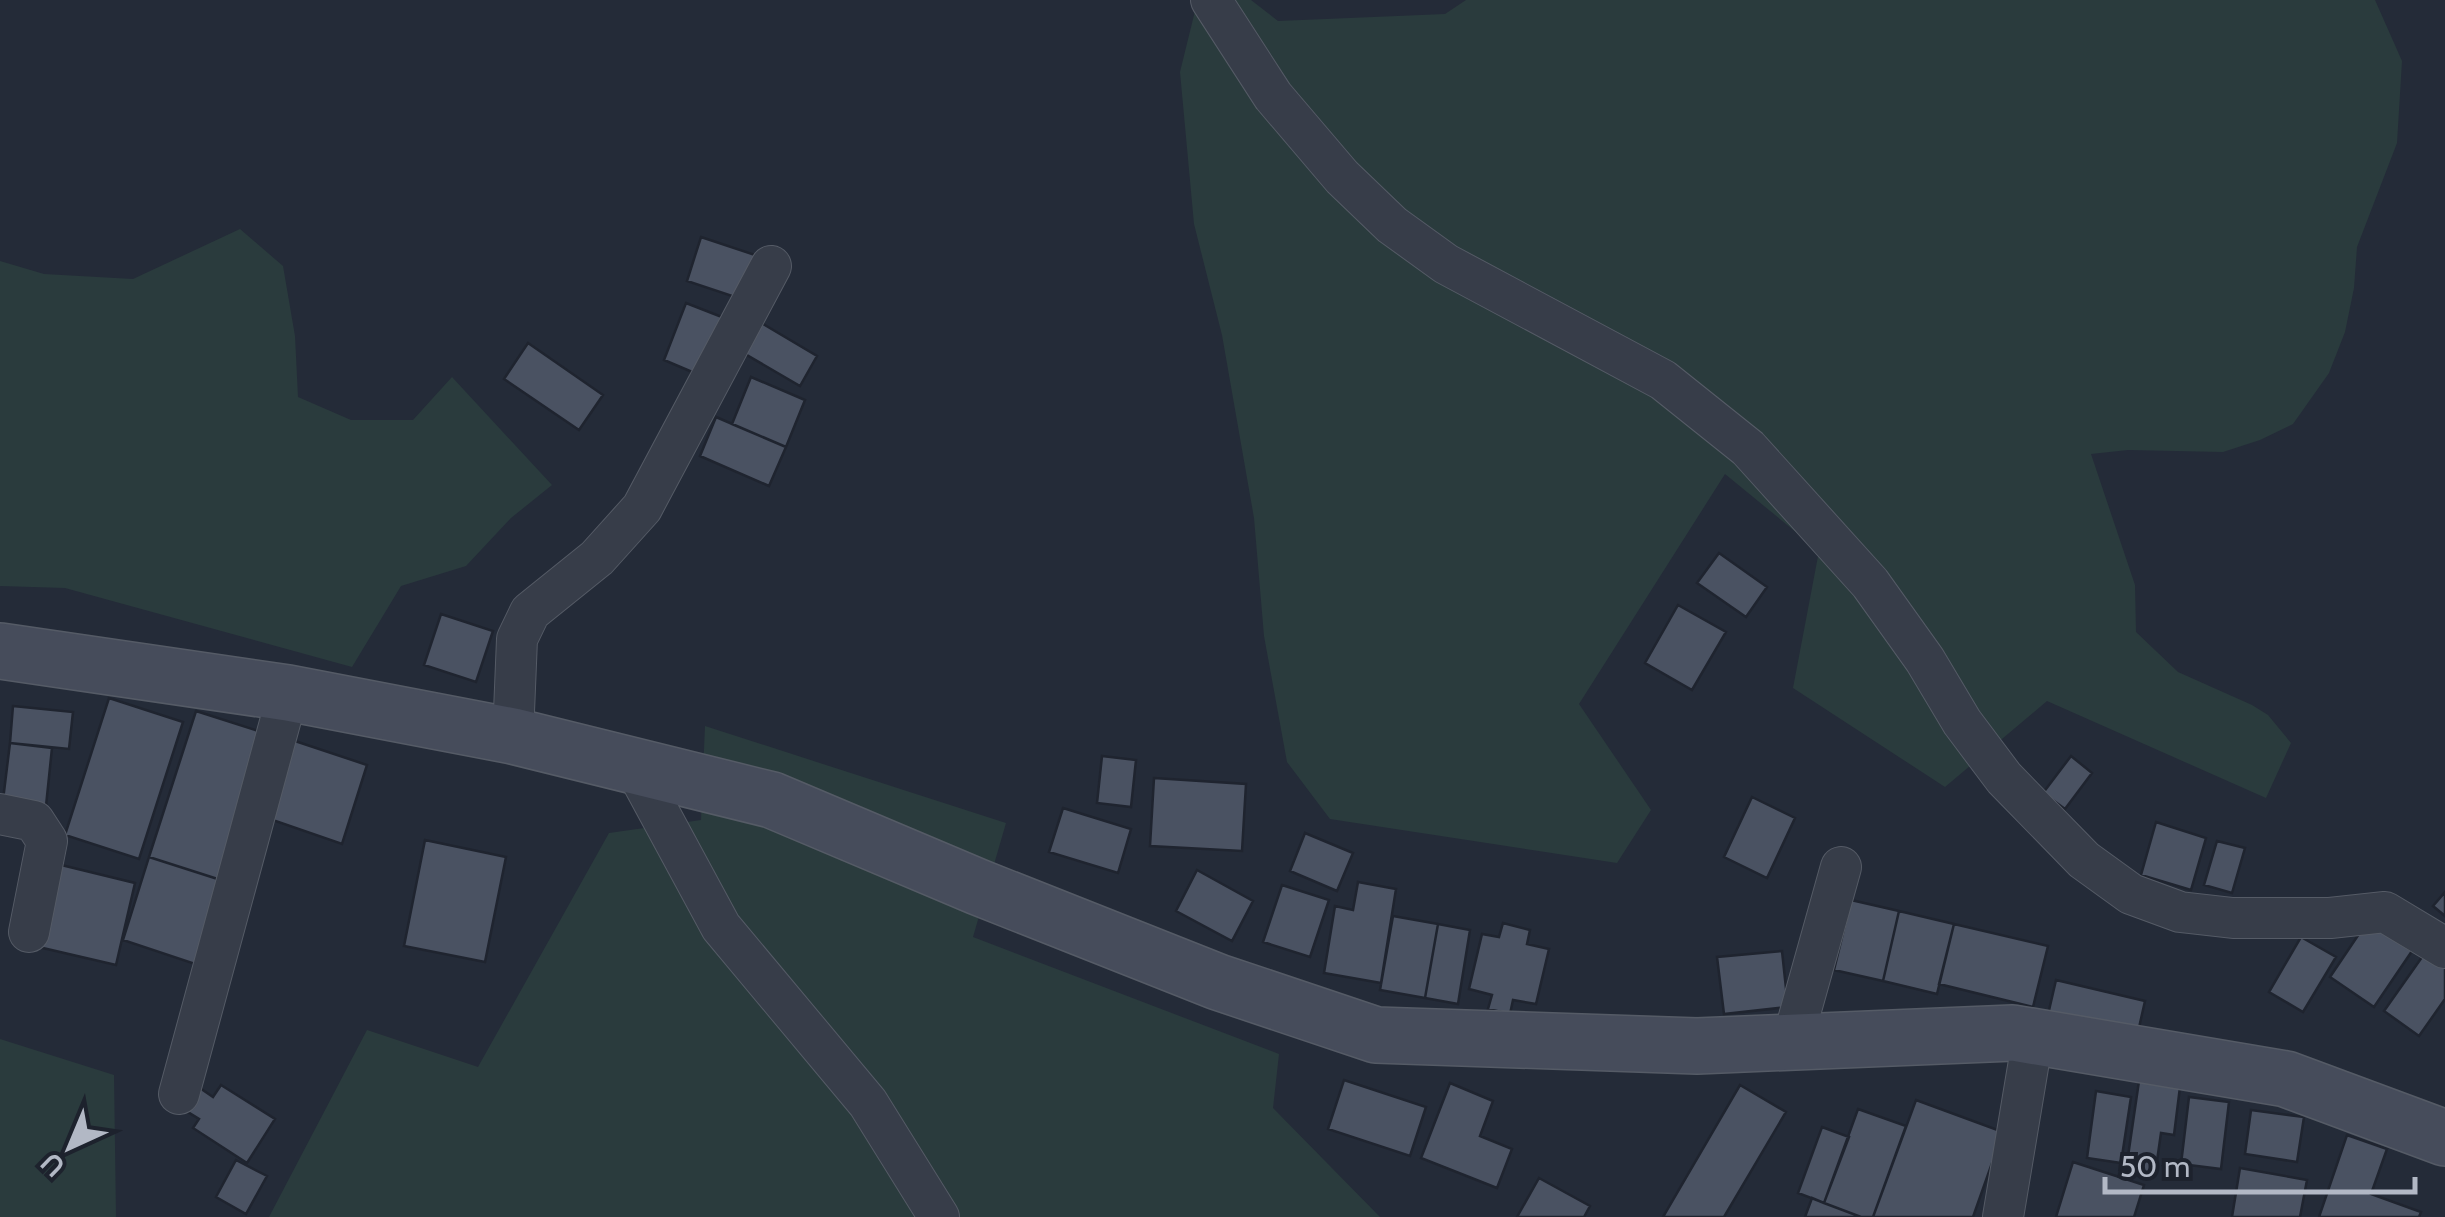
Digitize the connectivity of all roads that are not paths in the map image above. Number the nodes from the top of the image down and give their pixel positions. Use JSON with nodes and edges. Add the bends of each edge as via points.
{"nodes":[{"id":1,"x":1211,"y":0,"type":"edge"},
{"id":2,"x":771,"y":266,"type":"dead end"},
{"id":3,"x":0,"y":650,"type":"edge"},
{"id":4,"x":288,"y":693,"type":"junction"},
{"id":5,"x":513,"y":736,"type":"junction"},
{"id":6,"x":635,"y":768,"type":"junction"},
{"id":7,"x":0,"y":814,"type":"edge"},
{"id":8,"x":1841,"y":867,"type":"dead end"},
{"id":9,"x":29,"y":932,"type":"dead end"},
{"id":10,"x":2445,"y":948,"type":"edge"},
{"id":11,"x":2033,"y":1036,"type":"junction"},
{"id":12,"x":1792,"y":1042,"type":"junction"},
{"id":13,"x":179,"y":1094,"type":"dead end"},
{"id":14,"x":2442,"y":1133,"type":"edge"},
{"id":15,"x":939,"y":1217,"type":"edge"},
{"id":16,"x":2003,"y":1217,"type":"edge"}],
"edges":[{"from":1,"to":10,"type":"street","via":[[1273,96],[1392,225],[1446,264],[1663,380],[1748,448],[1870,583],[2004,778],[2084,860],[2131,894],[2180,912],[2330,918],[2385,912]]},
{"from":2,"to":5,"type":"street","via":[[642,508],[597,558],[530,612],[517,639]]},
{"from":3,"to":4,"type":"street"},
{"from":4,"to":5,"type":"street"},
{"from":4,"to":13,"type":"street"},
{"from":5,"to":6,"type":"street"},
{"from":6,"to":12,"type":"street","via":[[772,800],[1218,982],[1376,1035],[1697,1046]]},
{"from":6,"to":15,"type":"street","via":[[721,927],[868,1103]]},
{"from":7,"to":9,"type":"street","via":[[34,821],[46,841]]},
{"from":8,"to":12,"type":"street"},
{"from":11,"to":12,"type":"street"},
{"from":11,"to":14,"type":"street","via":[[2286,1079]]},
{"from":11,"to":16,"type":"street"}]}
